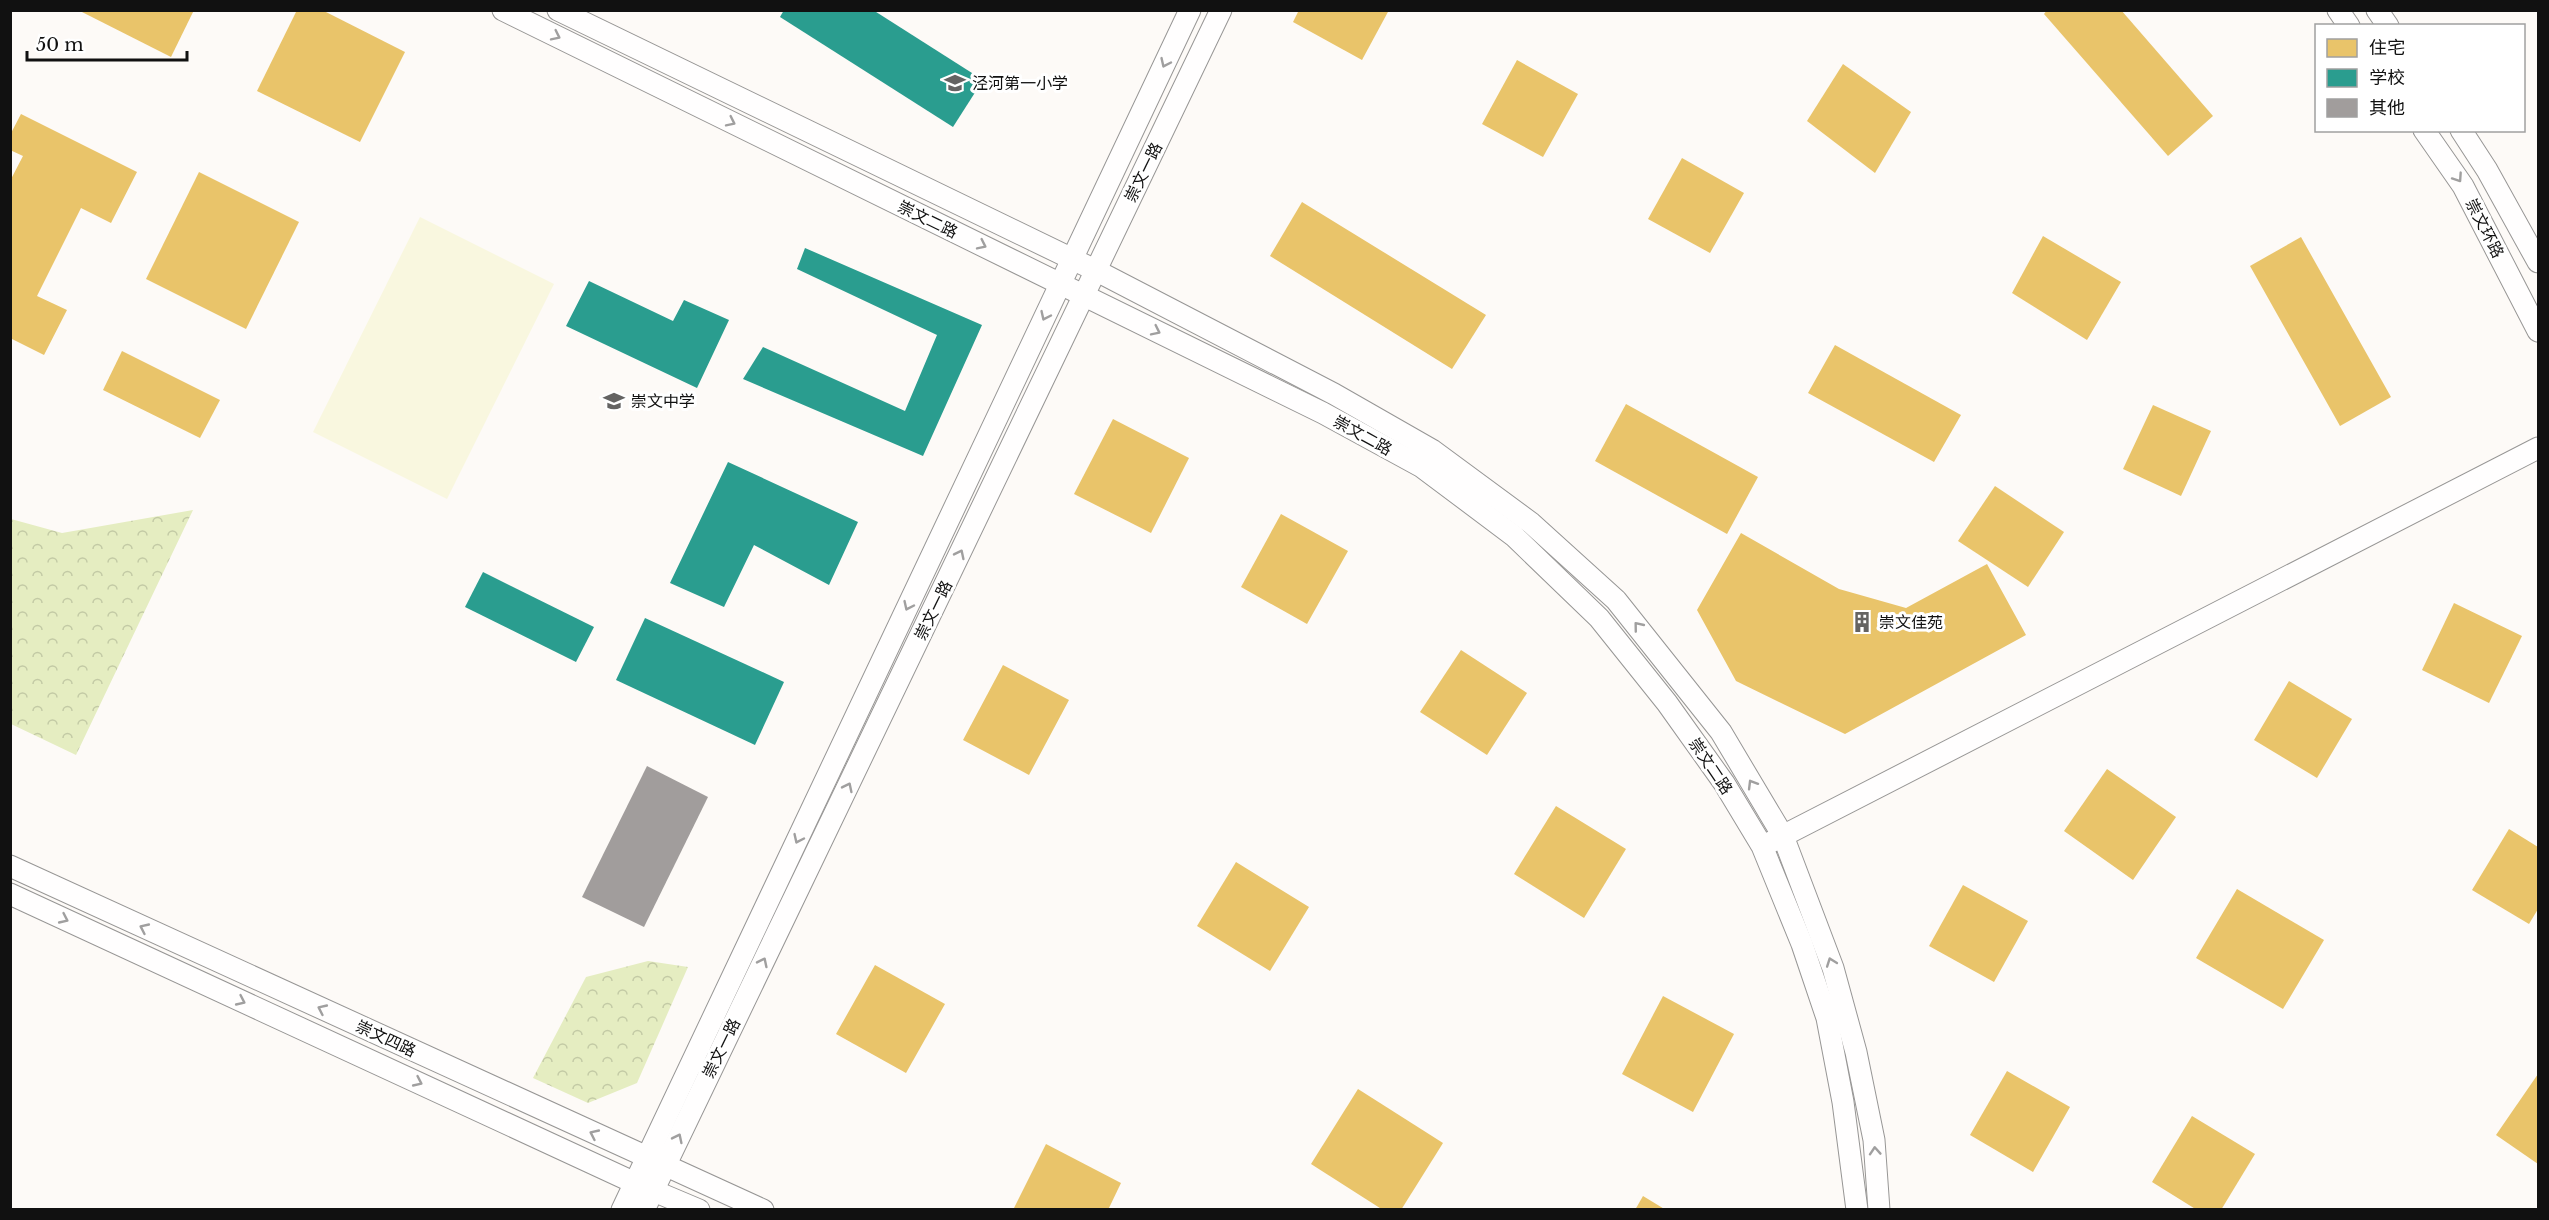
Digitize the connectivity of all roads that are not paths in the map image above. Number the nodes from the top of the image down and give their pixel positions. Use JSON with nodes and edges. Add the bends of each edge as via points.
{"nodes":[{"id":1,"x":503,"y":10,"type":"edge"},
{"id":2,"x":558,"y":10,"type":"edge"},
{"id":3,"x":1190,"y":10,"type":"edge"},
{"id":4,"x":1221,"y":10,"type":"edge"},
{"id":5,"x":2338,"y":10,"type":"edge"},
{"id":6,"x":2377,"y":10,"type":"edge"},
{"id":7,"x":2348,"y":24,"type":"edge"},
{"id":8,"x":2387,"y":24,"type":"edge"},
{"id":9,"x":2425,"y":132,"type":"edge"},
{"id":10,"x":2462,"y":132,"type":"edge"},
{"id":11,"x":1072,"y":259,"type":"junction"},
{"id":12,"x":2538,"y":262,"type":"edge"},
{"id":13,"x":1097,"y":270,"type":"junction"},
{"id":14,"x":1061,"y":284,"type":"junction"},
{"id":15,"x":1085,"y":296,"type":"junction"},
{"id":16,"x":2538,"y":331,"type":"edge"},
{"id":17,"x":2538,"y":448,"type":"edge"},
{"id":18,"x":1784,"y":836,"type":"junction"},
{"id":19,"x":1762,"y":846,"type":"junction"},
{"id":20,"x":10,"y":867,"type":"edge"},
{"id":21,"x":10,"y":894,"type":"edge"},
{"id":22,"x":656,"y":1161,"type":"junction"},
{"id":23,"x":644,"y":1186,"type":"junction"},
{"id":24,"x":622,"y":1209,"type":"edge"},
{"id":25,"x":644,"y":1209,"type":"edge"},
{"id":26,"x":699,"y":1209,"type":"edge"},
{"id":27,"x":763,"y":1209,"type":"edge"},
{"id":28,"x":1857,"y":1209,"type":"edge"},
{"id":29,"x":1879,"y":1209,"type":"edge"}],
"edges":[{"from":1,"to":14,"type":"street","name":"崇文二路","one_way":true},
{"from":2,"to":11,"type":"street","name":"崇文二路"},
{"from":3,"to":11,"type":"street","name":"崇文一路","one_way":true},
{"from":4,"to":13,"type":"street","name":"崇文一路"},
{"from":5,"to":7,"type":"street"},
{"from":6,"to":8,"type":"street"},
{"from":9,"to":16,"type":"street","name":"崇文环路","one_way":true,"via":[[2463,186]]},
{"from":10,"to":12,"type":"street","name":"崇文环路"},
{"from":11,"to":13,"type":"street","name":"崇文二路"},
{"from":11,"to":14,"type":"street","name":"崇文一路"},
{"from":13,"to":15,"type":"street","name":"崇文一路"},
{"from":18,"to":13,"type":"street","name":"崇文二路","one_way":true,"via":[[1721,732],[1655,648],[1616,600],[1531,523],[1432,450]]},
{"from":14,"to":15,"type":"street","name":"崇文二路"},
{"from":14,"to":22,"type":"street","name":"崇文一路","one_way":true},
{"from":15,"to":19,"type":"street","name":"崇文二路","one_way":true,"via":[[1323,413],[1422,467],[1514,536],[1599,618],[1668,703]]},
{"from":22,"to":15,"type":"street","name":"崇文一路","one_way":true},
{"from":17,"to":18,"type":"street"},
{"from":18,"to":19,"type":"street"},
{"from":29,"to":18,"type":"street","name":"崇文二路","one_way":true,"via":[[1874,1140],[1856,1052],[1833,968]]},
{"from":19,"to":28,"type":"street","name":"崇文二路","via":[[1827,1018],[1844,1102]]},
{"from":22,"to":20,"type":"street","name":"崇文四路","one_way":true},
{"from":21,"to":23,"type":"street","name":"崇文四路","one_way":true},
{"from":22,"to":23,"type":"street","name":"崇文一路"},
{"from":22,"to":27,"type":"street","name":"崇文四路"},
{"from":23,"to":24,"type":"street","name":"崇文一路"},
{"from":23,"to":25,"type":"street","name":"崇文一路"},
{"from":23,"to":26,"type":"street","name":"崇文四路"}]}
